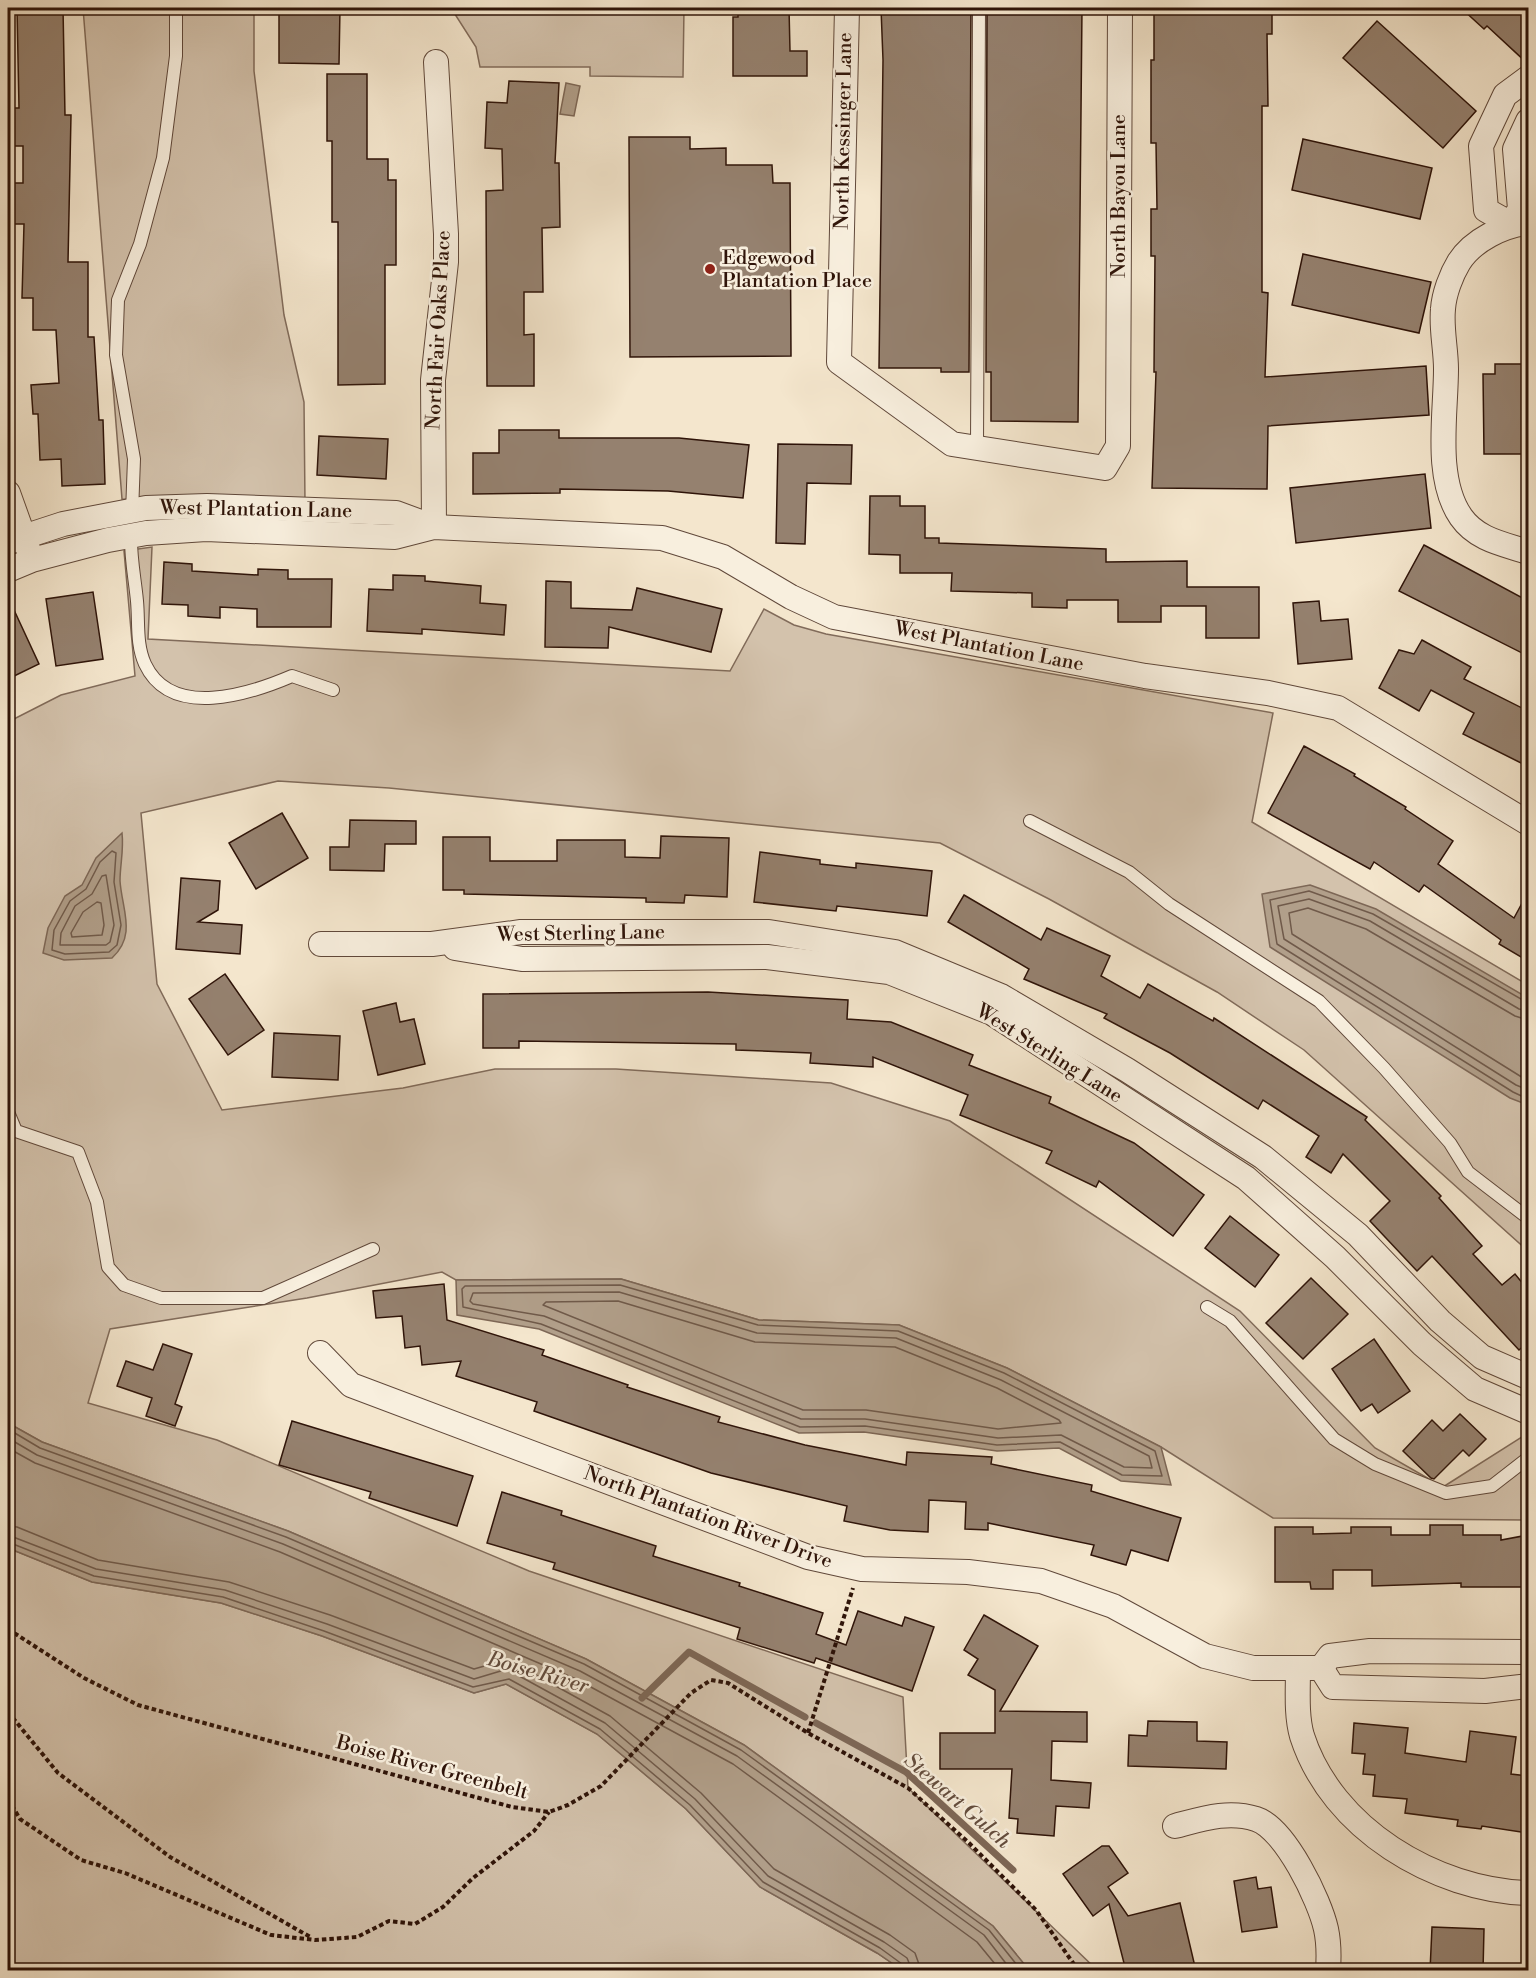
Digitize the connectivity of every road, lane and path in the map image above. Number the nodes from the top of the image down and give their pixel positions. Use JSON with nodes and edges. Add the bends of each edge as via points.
{"nodes":[{"id":1,"x":176,"y":8,"type":"edge"},
{"id":2,"x":847,"y":8,"type":"edge"},
{"id":3,"x":979,"y":8,"type":"edge"},
{"id":4,"x":1120,"y":8,"type":"edge"},
{"id":5,"x":436,"y":62,"type":"dead end"},
{"id":6,"x":1528,"y":78,"type":"edge"},
{"id":7,"x":1528,"y":121,"type":"edge"},
{"id":8,"x":1520,"y":223,"type":"edge"},
{"id":9,"x":976,"y":447,"type":"junction"},
{"id":10,"x":8,"y":492,"type":"edge"},
{"id":11,"x":132,"y":510,"type":"junction"},
{"id":12,"x":434,"y":527,"type":"junction"},
{"id":13,"x":131,"y":535,"type":"junction"},
{"id":14,"x":15,"y":539,"type":"edge"},
{"id":15,"x":1528,"y":552,"type":"edge"},
{"id":16,"x":32,"y":560,"type":"junction"},
{"id":17,"x":8,"y":570,"type":"edge"},
{"id":18,"x":333,"y":690,"type":"dead end"},
{"id":19,"x":1030,"y":821,"type":"dead end"},
{"id":20,"x":1528,"y":823,"type":"edge"},
{"id":21,"x":321,"y":944,"type":"dead end"},
{"id":22,"x":432,"y":944,"type":"junction"},
{"id":23,"x":8,"y":1112,"type":"edge"},
{"id":24,"x":1528,"y":1218,"type":"edge"},
{"id":25,"x":373,"y":1249,"type":"dead end"},
{"id":26,"x":1207,"y":1307,"type":"dead end"},
{"id":27,"x":320,"y":1353,"type":"dead end"},
{"id":28,"x":1528,"y":1377,"type":"edge"},
{"id":29,"x":1528,"y":1410,"type":"edge"},
{"id":30,"x":1528,"y":1458,"type":"edge"},
{"id":31,"x":854,"y":1587,"type":"dead end"},
{"id":32,"x":8,"y":1629,"type":"edge"},
{"id":33,"x":1528,"y":1652,"type":"edge"},
{"id":34,"x":1310,"y":1668,"type":"junction"},
{"id":35,"x":1528,"y":1686,"type":"edge"},
{"id":36,"x":8,"y":1712,"type":"edge"},
{"id":37,"x":808,"y":1733,"type":"junction"},
{"id":38,"x":8,"y":1799,"type":"edge"},
{"id":39,"x":549,"y":1812,"type":"junction"},
{"id":40,"x":1175,"y":1826,"type":"dead end"},
{"id":41,"x":1528,"y":1893,"type":"edge"},
{"id":42,"x":315,"y":1940,"type":"junction"},
{"id":43,"x":1078,"y":1971,"type":"edge"},
{"id":44,"x":1328,"y":1971,"type":"edge"}],
"edges":[{"from":1,"to":11,"type":"lane","via":[[176,56],[163,158],[140,244],[118,300],[116,355],[134,459]]},
{"from":2,"to":9,"type":"street","name":"North Kessinger Lane","via":[[839,362],[952,444]]},
{"from":3,"to":9,"type":"lane"},
{"from":4,"to":9,"type":"street","name":"North Bayou Lane","via":[[1118,446],[1105,468]]},
{"from":5,"to":12,"type":"street","name":"North Fair Oaks Place","via":[[446,244],[433,380]]},
{"from":6,"to":8,"type":"street","via":[[1505,94],[1481,146],[1486,210]]},
{"from":7,"to":8,"type":"street","via":[[1515,149]]},
{"from":8,"to":15,"type":"street","via":[[1483,240],[1460,261],[1448,287],[1443,310],[1443,436],[1449,494],[1462,518],[1482,537]]},
{"from":10,"to":14,"type":"street"},
{"from":11,"to":12,"type":"street","name":"West Plantation Lane","via":[[207,506],[396,513]]},
{"from":11,"to":13,"type":"lane"},
{"from":11,"to":14,"type":"street","name":"West Plantation Lane","via":[[63,524]]},
{"from":12,"to":13,"type":"street","name":"West Plantation Lane","via":[[394,537],[206,530]]},
{"from":12,"to":20,"type":"street","name":"West Plantation Lane","via":[[662,538],[723,557],[834,617],[1338,708]]},
{"from":13,"to":16,"type":"street","name":"West Plantation Lane"},
{"from":13,"to":18,"type":"lane","via":[[136,631],[144,663],[154,680],[178,695],[220,699],[259,690],[292,676]]},
{"from":14,"to":16,"type":"street"},
{"from":16,"to":17,"type":"street","name":"West Plantation Lane"},
{"from":19,"to":24,"type":"lane","via":[[1129,872],[1169,904],[1319,1001],[1450,1143],[1468,1172]]},
{"from":21,"to":22,"type":"street","name":"West Sterling Lane"},
{"from":22,"to":28,"type":"street","name":"West Sterling Lane","via":[[521,932],[769,932],[895,952],[1001,996],[1263,1157],[1358,1235],[1440,1321],[1482,1357]]},
{"from":22,"to":29,"type":"street","name":"West Sterling Lane","via":[[522,959],[767,957],[889,972],[992,1014],[1246,1178],[1475,1389]]},
{"from":23,"to":25,"type":"lane","via":[[16,1131],[78,1152],[98,1202],[108,1267],[124,1285],[161,1298],[263,1298]]},
{"from":26,"to":30,"type":"lane","via":[[1230,1321],[1334,1439],[1375,1464],[1446,1493],[1492,1486]]},
{"from":27,"to":34,"type":"street","name":"North Plantation River Drive","via":[[351,1385],[808,1557],[862,1569],[968,1572],[1041,1581],[1113,1606],[1205,1656],[1253,1668]]},
{"from":31,"to":37,"type":"path"},
{"from":32,"to":39,"type":"path","name":"Boise River Greenbelt","via":[[84,1678],[138,1705],[512,1807]]},
{"from":33,"to":34,"type":"street","via":[[1370,1651],[1330,1656]]},
{"from":34,"to":35,"type":"street","via":[[1333,1687],[1485,1691]]},
{"from":34,"to":41,"type":"street","via":[[1298,1710],[1302,1735],[1326,1782],[1361,1824],[1428,1870],[1480,1888]]},
{"from":36,"to":42,"type":"path","via":[[58,1773],[170,1857]]},
{"from":37,"to":39,"type":"path","name":"Boise River Greenbelt","via":[[728,1683],[711,1680],[691,1693],[601,1786]]},
{"from":37,"to":43,"type":"path","name":"Boise River Greenbelt","via":[[908,1788],[1035,1910]]},
{"from":38,"to":42,"type":"path","via":[[20,1819],[81,1860],[125,1873],[271,1935]]},
{"from":39,"to":42,"type":"path","via":[[534,1832],[473,1878],[443,1907],[415,1924],[389,1921],[357,1937]]},
{"from":40,"to":44,"type":"street","via":[[1227,1814],[1258,1820],[1274,1833],[1318,1902],[1329,1950]]}]}
